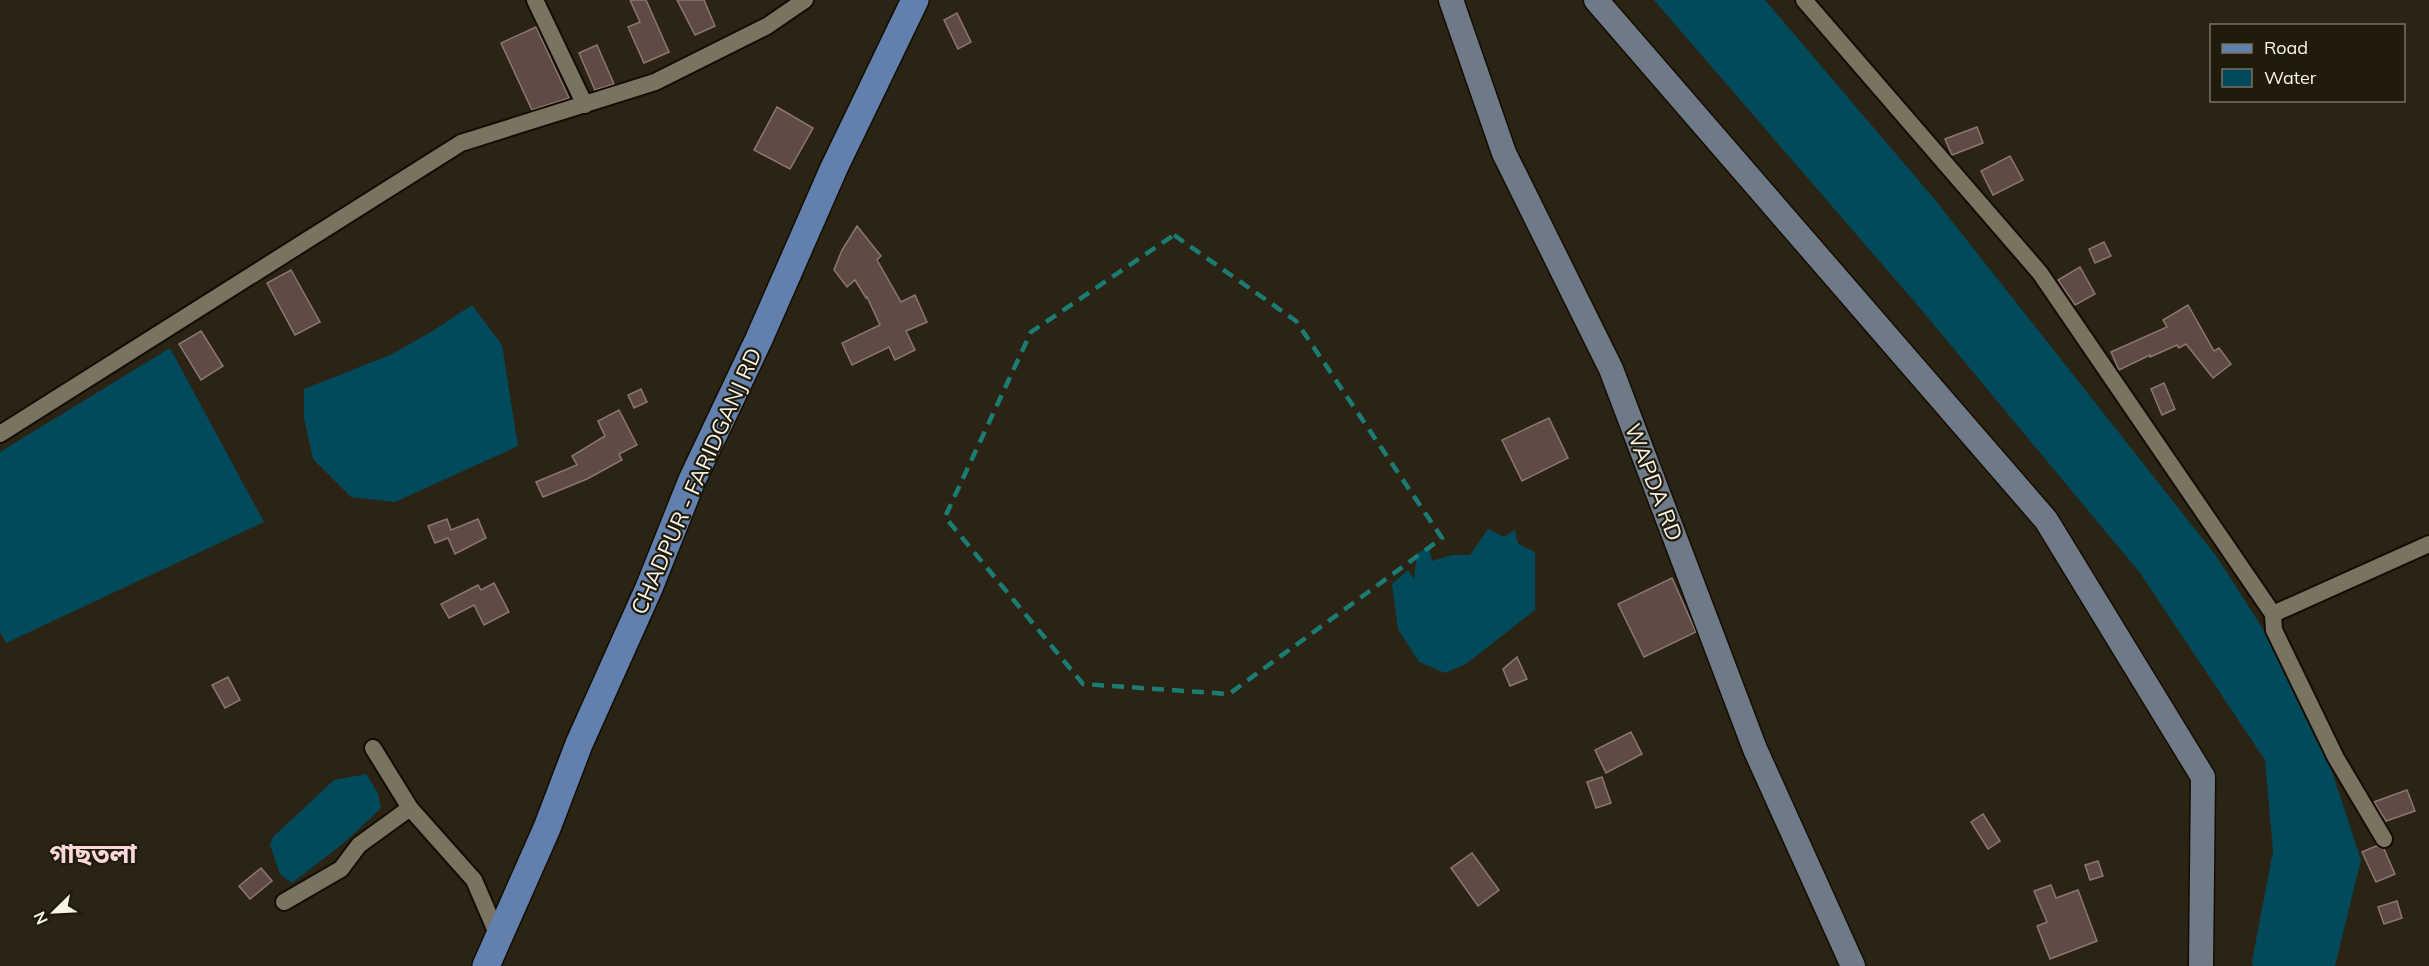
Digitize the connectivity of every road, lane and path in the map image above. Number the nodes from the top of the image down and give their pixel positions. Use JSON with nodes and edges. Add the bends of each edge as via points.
{"nodes":[{"id":1,"x":535,"y":0,"type":"edge"},
{"id":2,"x":805,"y":0,"type":"edge"},
{"id":3,"x":915,"y":0,"type":"edge"},
{"id":4,"x":1450,"y":0,"type":"edge"},
{"id":5,"x":1596,"y":0,"type":"edge"},
{"id":6,"x":1804,"y":0,"type":"edge"},
{"id":7,"x":585,"y":105,"type":"junction"},
{"id":8,"x":0,"y":434,"type":"edge"},
{"id":9,"x":2429,"y":544,"type":"edge"},
{"id":10,"x":2273,"y":614,"type":"junction"},
{"id":11,"x":373,"y":748,"type":"dead end"},
{"id":12,"x":410,"y":808,"type":"junction"},
{"id":13,"x":2384,"y":839,"type":"dead end"},
{"id":14,"x":284,"y":902,"type":"dead end"},
{"id":15,"x":499,"y":938,"type":"junction"},
{"id":16,"x":486,"y":966,"type":"edge"},
{"id":17,"x":1853,"y":966,"type":"edge"},
{"id":18,"x":2201,"y":966,"type":"edge"}],
"edges":[{"from":1,"to":7,"type":"street"},
{"from":2,"to":7,"type":"street","via":[[767,26],[655,82]]},
{"from":3,"to":15,"type":"main road","name":"CHADPUR - FARIDGANJ RD","via":[[692,480]]},
{"from":4,"to":17,"type":"main road","name":"WAPDA RD","via":[[1504,153],[1611,369],[1755,749]]},
{"from":5,"to":18,"type":"main road","via":[[2046,520],[2202,777]]},
{"from":6,"to":10,"type":"street","via":[[2040,273]]},
{"from":7,"to":8,"type":"street","via":[[461,143]]},
{"from":9,"to":10,"type":"street"},
{"from":10,"to":13,"type":"street","via":[[2274,630],[2336,758]]},
{"from":11,"to":12,"type":"street"},
{"from":12,"to":14,"type":"street","via":[[359,845],[341,868]]},
{"from":12,"to":15,"type":"street","via":[[474,880]]},
{"from":15,"to":16,"type":"main road","name":"CHADPUR - FARIDGANJ RD"}]}
